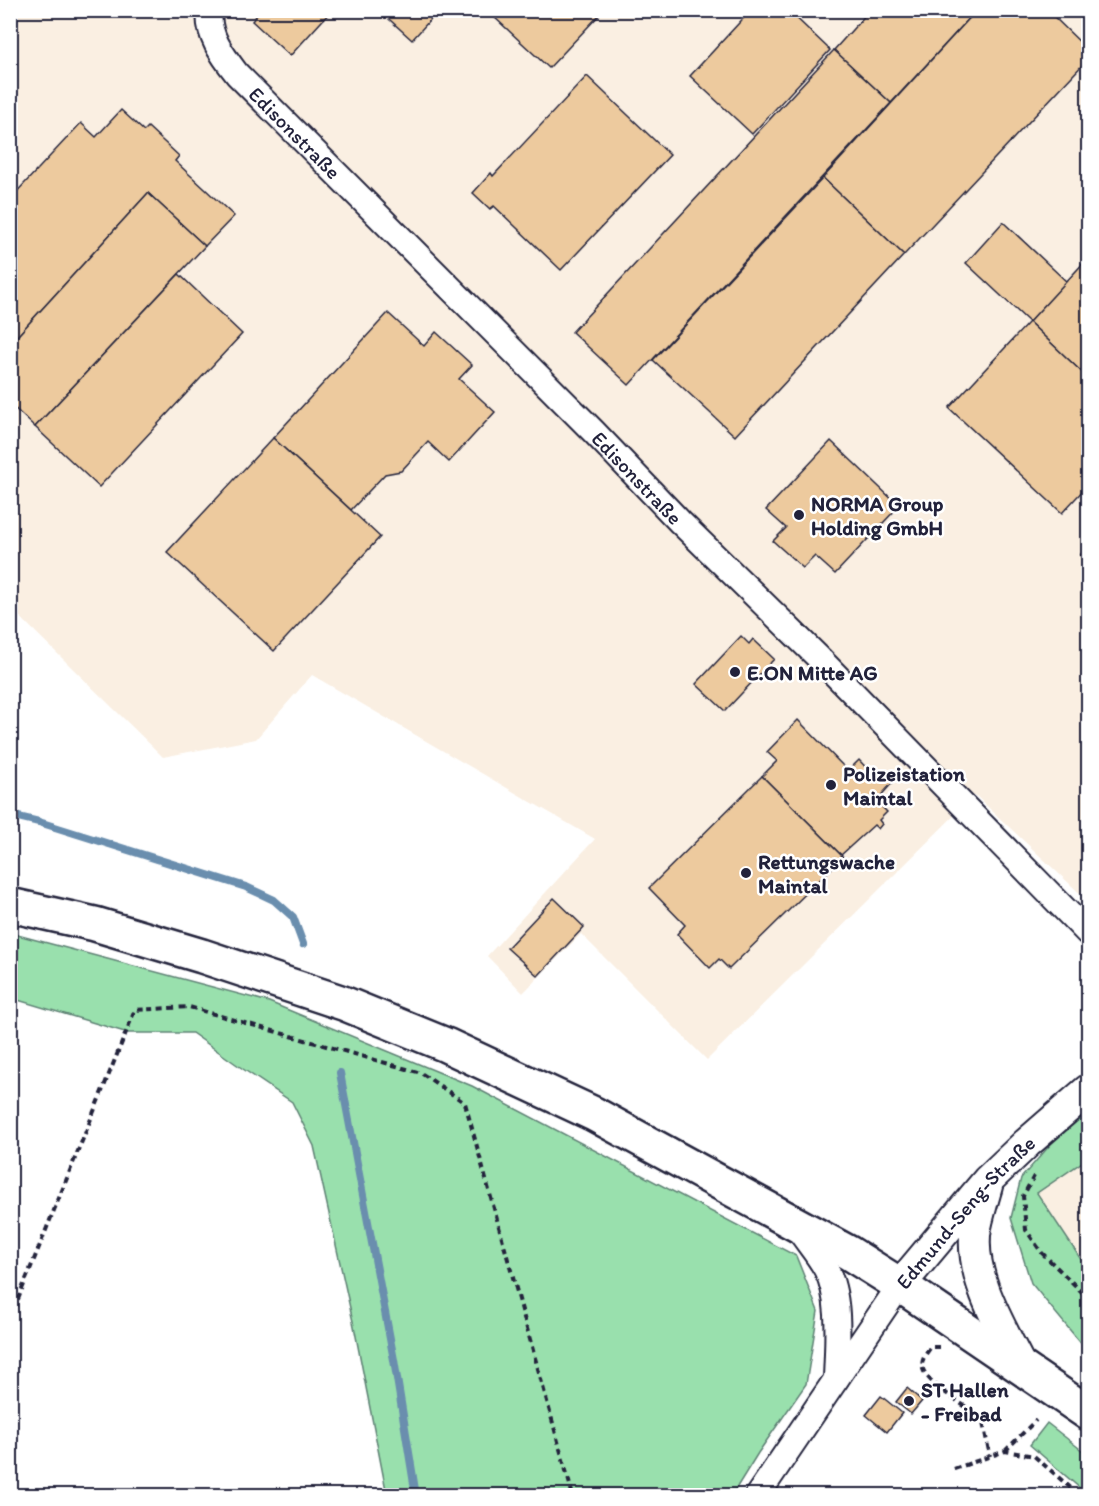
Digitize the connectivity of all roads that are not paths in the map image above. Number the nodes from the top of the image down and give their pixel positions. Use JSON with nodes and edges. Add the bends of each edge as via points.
{"nodes":[{"id":1,"x":210,"y":10,"type":"edge"},
{"id":2,"x":10,"y":905,"type":"edge"},
{"id":3,"x":1089,"y":933,"type":"edge"},
{"id":4,"x":1089,"y":1090,"type":"edge"},
{"id":5,"x":988,"y":1180,"type":"junction"},
{"id":6,"x":793,"y":1222,"type":"junction"},
{"id":7,"x":900,"y":1285,"type":"junction"},
{"id":8,"x":1020,"y":1365,"type":"junction"},
{"id":9,"x":836,"y":1378,"type":"junction"},
{"id":10,"x":1089,"y":1413,"type":"edge"},
{"id":11,"x":757,"y":1496,"type":"edge"}],
"edges":[{"from":1,"to":3,"type":"street","name":"Edisonstraße","via":[[209,26],[237,74]]},
{"from":2,"to":6,"type":"main road","via":[[95,924],[343,1003],[446,1045],[594,1114]]},
{"from":4,"to":5,"type":"street","name":"Edmund-Seng-Straße"},
{"from":5,"to":7,"type":"street","name":"Edmund-Seng-Straße"},
{"from":5,"to":8,"type":"street","via":[[976,1228],[978,1270]]},
{"from":6,"to":7,"type":"main road"},
{"from":6,"to":9,"type":"street","via":[[827,1270],[835,1296]]},
{"from":7,"to":8,"type":"main road"},
{"from":7,"to":9,"type":"street","name":"Edmund-Seng-Straße"},
{"from":8,"to":10,"type":"main road"},
{"from":9,"to":11,"type":"street","name":"Edmund-Seng-Straße"}]}
